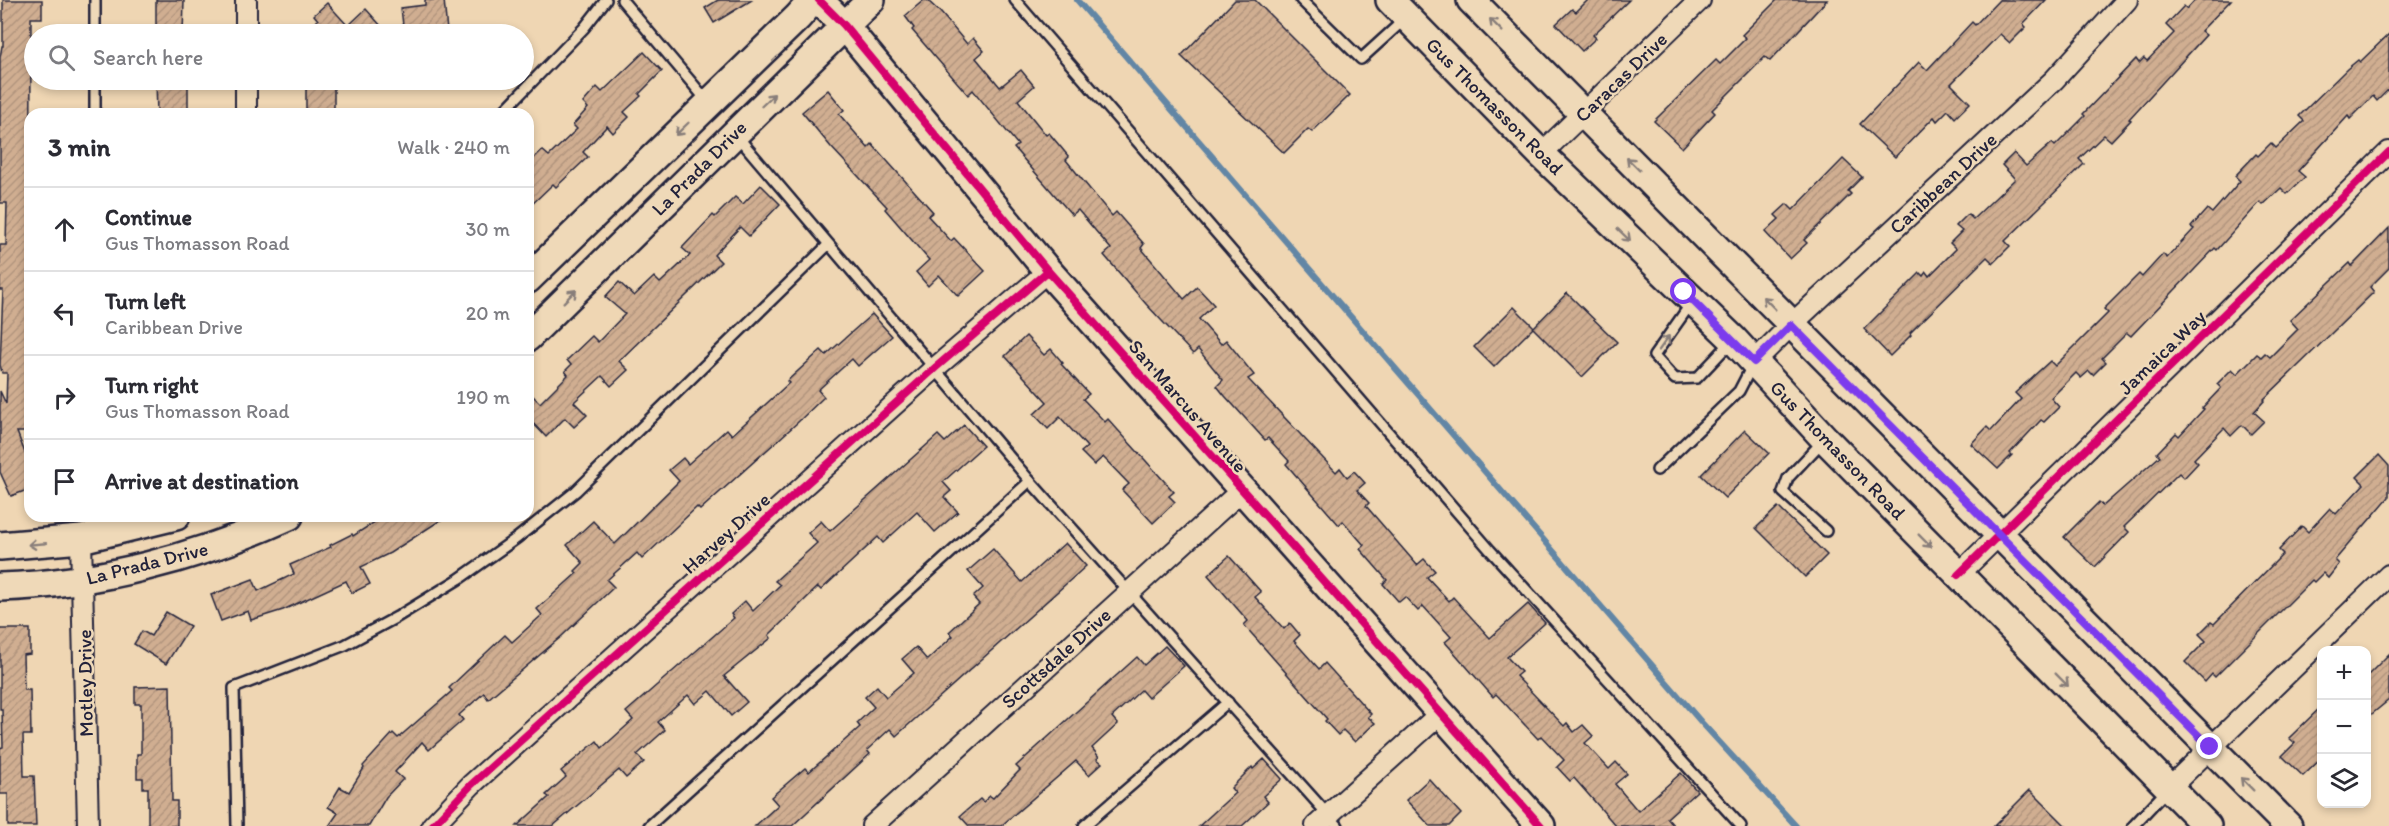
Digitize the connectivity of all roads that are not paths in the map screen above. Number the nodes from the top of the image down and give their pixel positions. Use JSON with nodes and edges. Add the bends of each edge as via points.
{"nodes":[{"id":1,"x":95,"y":0,"type":"edge"},
{"id":2,"x":246,"y":0,"type":"edge"},
{"id":3,"x":606,"y":0,"type":"edge"},
{"id":4,"x":622,"y":0,"type":"edge"},
{"id":5,"x":813,"y":0,"type":"edge"},
{"id":6,"x":819,"y":0,"type":"edge"},
{"id":7,"x":871,"y":0,"type":"edge"},
{"id":8,"x":1015,"y":0,"type":"edge"},
{"id":9,"x":1301,"y":0,"type":"edge"},
{"id":10,"x":1472,"y":0,"type":"edge"},
{"id":11,"x":1700,"y":0,"type":"edge"},
{"id":12,"x":2127,"y":0,"type":"edge"},
{"id":13,"x":1398,"y":9,"type":"edge"},
{"id":14,"x":95,"y":24,"type":"edge"},
{"id":15,"x":246,"y":24,"type":"edge"},
{"id":16,"x":844,"y":25,"type":"junction"},
{"id":17,"x":534,"y":80,"type":"edge"},
{"id":18,"x":95,"y":90,"type":"edge"},
{"id":19,"x":246,"y":90,"type":"edge"},
{"id":20,"x":524,"y":90,"type":"edge"},
{"id":21,"x":709,"y":103,"type":"junction"},
{"id":22,"x":95,"y":108,"type":"edge"},
{"id":23,"x":246,"y":108,"type":"edge"},
{"id":24,"x":507,"y":108,"type":"edge"},
{"id":25,"x":1583,"y":113,"type":"junction"},
{"id":26,"x":734,"y":133,"type":"junction"},
{"id":27,"x":2389,"y":152,"type":"edge"},
{"id":28,"x":1541,"y":154,"type":"junction"},
{"id":29,"x":828,"y":245,"type":"junction"},
{"id":30,"x":1048,"y":271,"type":"junction"},
{"id":31,"x":534,"y":273,"type":"edge"},
{"id":32,"x":1693,"y":301,"type":"junction"},
{"id":33,"x":1791,"y":325,"type":"junction"},
{"id":34,"x":534,"y":332,"type":"edge"},
{"id":35,"x":1733,"y":339,"type":"junction"},
{"id":36,"x":1754,"y":362,"type":"junction"},
{"id":37,"x":935,"y":368,"type":"junction"},
{"id":38,"x":1825,"y":440,"type":"junction"},
{"id":39,"x":1657,"y":470,"type":"dead end"},
{"id":40,"x":1030,"y":481,"type":"junction"},
{"id":41,"x":1241,"y":491,"type":"junction"},
{"id":42,"x":148,"y":522,"type":"edge"},
{"id":43,"x":275,"y":522,"type":"edge"},
{"id":44,"x":1826,"y":531,"type":"dead end"},
{"id":45,"x":91,"y":534,"type":"junction"},
{"id":46,"x":2000,"y":534,"type":"junction"},
{"id":47,"x":0,"y":546,"type":"edge"},
{"id":48,"x":1958,"y":575,"type":"junction"},
{"id":49,"x":2389,"y":575,"type":"edge"},
{"id":50,"x":82,"y":580,"type":"junction"},
{"id":51,"x":0,"y":587,"type":"edge"},
{"id":52,"x":1130,"y":590,"type":"junction"},
{"id":53,"x":1228,"y":702,"type":"junction"},
{"id":54,"x":1440,"y":714,"type":"junction"},
{"id":55,"x":2210,"y":747,"type":"junction"},
{"id":56,"x":2169,"y":788,"type":"junction"},
{"id":57,"x":1327,"y":822,"type":"edge"},
{"id":58,"x":88,"y":826,"type":"edge"},
{"id":59,"x":237,"y":826,"type":"edge"},
{"id":60,"x":432,"y":826,"type":"edge"},
{"id":61,"x":649,"y":826,"type":"edge"},
{"id":62,"x":872,"y":826,"type":"edge"},
{"id":63,"x":1084,"y":826,"type":"edge"},
{"id":64,"x":1541,"y":826,"type":"edge"},
{"id":65,"x":1741,"y":826,"type":"edge"},
{"id":66,"x":2133,"y":826,"type":"edge"},
{"id":67,"x":2207,"y":826,"type":"edge"},
{"id":68,"x":2288,"y":826,"type":"edge"}],
"edges":[{"from":1,"to":14,"type":"lane"},
{"from":2,"to":15,"type":"street"},
{"from":3,"to":17,"type":"lane"},
{"from":4,"to":21,"type":"lane"},
{"from":5,"to":21,"type":"main road","name":"La Prada Drive"},
{"from":6,"to":16,"type":"main road","name":"San Marcus Avenue"},
{"from":7,"to":16,"type":"main road","name":"La Prada Drive"},
{"from":8,"to":65,"type":"lane","via":[[1490,550]]},
{"from":9,"to":13,"type":"lane","via":[[1361,59]]},
{"from":25,"to":10,"type":"main road","one_way":true},
{"from":11,"to":25,"type":"street","name":"Caracas Drive"},
{"from":12,"to":33,"type":"street","name":"Caribbean Drive","via":[[2054,80]]},
{"from":13,"to":28,"type":"main road","name":"Gus Thomasson Road"},
{"from":26,"to":16,"type":"main road","name":"La Prada Drive","one_way":true},
{"from":16,"to":30,"type":"main road","name":"San Marcus Avenue"},
{"from":18,"to":22,"type":"lane"},
{"from":19,"to":23,"type":"street"},
{"from":20,"to":24,"type":"lane"},
{"from":21,"to":31,"type":"main road","name":"La Prada Drive","one_way":true},
{"from":25,"to":28,"type":"street","name":"Caracas Drive"},
{"from":33,"to":25,"type":"main road","one_way":true},
{"from":26,"to":29,"type":"lane"},
{"from":34,"to":26,"type":"main road","name":"La Prada Drive","one_way":true},
{"from":27,"to":46,"type":"street","name":"Jamaica Way"},
{"from":28,"to":32,"type":"main road","name":"Gus Thomasson Road","one_way":true},
{"from":29,"to":37,"type":"lane"},
{"from":29,"to":59,"type":"lane","via":[[576,490],[517,538],[459,579],[345,645],[234,688]]},
{"from":30,"to":37,"type":"street","name":"Harvey Drive"},
{"from":30,"to":41,"type":"main road","name":"San Marcus Avenue"},
{"from":32,"to":35,"type":"main road","name":"Gus Thomasson Road"},
{"from":35,"to":32,"type":"lane","one_way":true,"via":[[1697,378],[1675,379],[1654,356]]},
{"from":33,"to":36,"type":"street","name":"Caribbean Drive"},
{"from":33,"to":46,"type":"main road"},
{"from":35,"to":36,"type":"main road","name":"Gus Thomasson Road"},
{"from":36,"to":38,"type":"main road","name":"Gus Thomasson Road"},
{"from":36,"to":39,"type":"lane","via":[[1739,391]]},
{"from":37,"to":40,"type":"lane"},
{"from":37,"to":60,"type":"street","name":"Harvey Drive","via":[[471,785]]},
{"from":38,"to":44,"type":"lane","via":[[1788,478],[1783,492]]},
{"from":38,"to":48,"type":"main road","name":"Gus Thomasson Road","one_way":true},
{"from":40,"to":52,"type":"lane"},
{"from":40,"to":61,"type":"lane"},
{"from":41,"to":52,"type":"street","name":"Scottsdale Drive"},
{"from":41,"to":54,"type":"main road","name":"San Marcus Avenue"},
{"from":42,"to":45,"type":"main road","name":"La Prada Drive"},
{"from":43,"to":50,"type":"main road","name":"La Prada Drive","via":[[168,561]]},
{"from":45,"to":47,"type":"main road","name":"La Prada Drive","one_way":true},
{"from":45,"to":50,"type":"street","name":"Motley Drive"},
{"from":46,"to":48,"type":"street","name":"Jamaica Way"},
{"from":46,"to":55,"type":"main road"},
{"from":48,"to":56,"type":"main road","name":"Gus Thomasson Road","one_way":true},
{"from":49,"to":55,"type":"street"},
{"from":50,"to":51,"type":"main road","name":"La Prada Drive"},
{"from":50,"to":58,"type":"street","name":"Motley Drive"},
{"from":52,"to":53,"type":"lane"},
{"from":52,"to":62,"type":"street","name":"Scottsdale Drive"},
{"from":53,"to":57,"type":"lane"},
{"from":53,"to":63,"type":"lane"},
{"from":54,"to":57,"type":"street"},
{"from":54,"to":64,"type":"main road","name":"San Marcus Avenue"},
{"from":55,"to":56,"type":"street"},
{"from":68,"to":55,"type":"main road","one_way":true},
{"from":56,"to":66,"type":"lane"},
{"from":56,"to":67,"type":"main road","name":"Gus Thomasson Road"}]}
